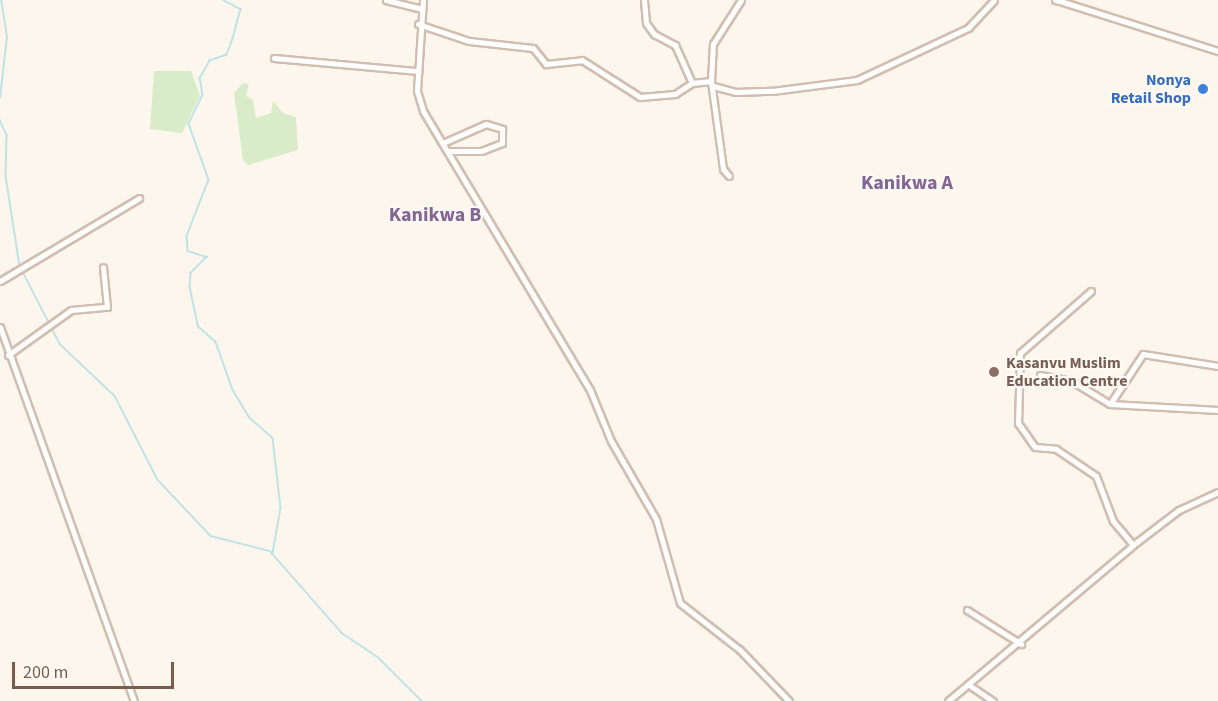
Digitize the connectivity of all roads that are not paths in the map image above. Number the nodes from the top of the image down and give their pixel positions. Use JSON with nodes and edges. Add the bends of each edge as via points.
{"nodes":[{"id":1,"x":386,"y":0,"type":"edge"},
{"id":2,"x":423,"y":0,"type":"edge"},
{"id":3,"x":644,"y":0,"type":"edge"},
{"id":4,"x":741,"y":0,"type":"edge"},
{"id":5,"x":994,"y":0,"type":"edge"},
{"id":6,"x":1058,"y":1,"type":"edge"},
{"id":7,"x":422,"y":9,"type":"junction"},
{"id":8,"x":418,"y":24,"type":"junction"},
{"id":9,"x":1218,"y":51,"type":"edge"},
{"id":10,"x":274,"y":58,"type":"dead end"},
{"id":11,"x":418,"y":70,"type":"junction"},
{"id":12,"x":693,"y":83,"type":"junction"},
{"id":13,"x":712,"y":83,"type":"junction"},
{"id":14,"x":444,"y":142,"type":"junction"},
{"id":15,"x":449,"y":151,"type":"junction"},
{"id":16,"x":729,"y":176,"type":"dead end"},
{"id":17,"x":139,"y":198,"type":"dead end"},
{"id":18,"x":103,"y":267,"type":"dead end"},
{"id":19,"x":0,"y":281,"type":"edge"},
{"id":20,"x":1091,"y":291,"type":"dead end"},
{"id":21,"x":0,"y":327,"type":"edge"},
{"id":22,"x":8,"y":355,"type":"junction"},
{"id":23,"x":1218,"y":366,"type":"edge"},
{"id":24,"x":1040,"y":375,"type":"dead end"},
{"id":25,"x":1110,"y":404,"type":"junction"},
{"id":26,"x":1218,"y":410,"type":"edge"},
{"id":27,"x":1218,"y":492,"type":"edge"},
{"id":28,"x":1133,"y":544,"type":"junction"},
{"id":29,"x":967,"y":610,"type":"dead end"},
{"id":30,"x":1021,"y":644,"type":"junction"},
{"id":31,"x":969,"y":685,"type":"junction"},
{"id":32,"x":134,"y":701,"type":"edge"},
{"id":33,"x":789,"y":701,"type":"edge"},
{"id":34,"x":948,"y":701,"type":"edge"},
{"id":35,"x":993,"y":701,"type":"edge"}],
"edges":[{"from":1,"to":7,"type":"street"},
{"from":2,"to":7,"type":"street"},
{"from":3,"to":12,"type":"street","via":[[646,23],[654,34],[675,45]]},
{"from":4,"to":13,"type":"street","via":[[713,44]]},
{"from":5,"to":13,"type":"street","via":[[968,28],[856,80],[735,92]]},
{"from":6,"to":9,"type":"street"},
{"from":7,"to":8,"type":"street"},
{"from":8,"to":11,"type":"street"},
{"from":8,"to":12,"type":"street","via":[[469,42],[533,48],[540,62],[582,60],[640,97],[675,94]]},
{"from":10,"to":11,"type":"street"},
{"from":11,"to":14,"type":"street","via":[[420,103]]},
{"from":12,"to":13,"type":"street"},
{"from":13,"to":16,"type":"street","via":[[715,124]]},
{"from":14,"to":15,"type":"street"},
{"from":14,"to":15,"type":"street","via":[[486,124],[502,129],[502,143],[481,151]]},
{"from":15,"to":33,"type":"street","via":[[590,390],[611,441],[656,519],[680,603],[740,650]]},
{"from":17,"to":19,"type":"street"},
{"from":18,"to":22,"type":"street","via":[[107,307],[82,305],[42,328]]},
{"from":20,"to":28,"type":"street","via":[[1020,353],[1018,423],[1035,447],[1056,449],[1096,476],[1113,520]]},
{"from":21,"to":22,"type":"street"},
{"from":22,"to":32,"type":"street"},
{"from":23,"to":25,"type":"street","via":[[1143,354]]},
{"from":24,"to":25,"type":"street","via":[[1071,381]]},
{"from":25,"to":26,"type":"street"},
{"from":27,"to":28,"type":"street","via":[[1179,510]]},
{"from":28,"to":30,"type":"street"},
{"from":29,"to":30,"type":"street"},
{"from":30,"to":31,"type":"street"},
{"from":31,"to":34,"type":"street"},
{"from":31,"to":35,"type":"street"}]}
